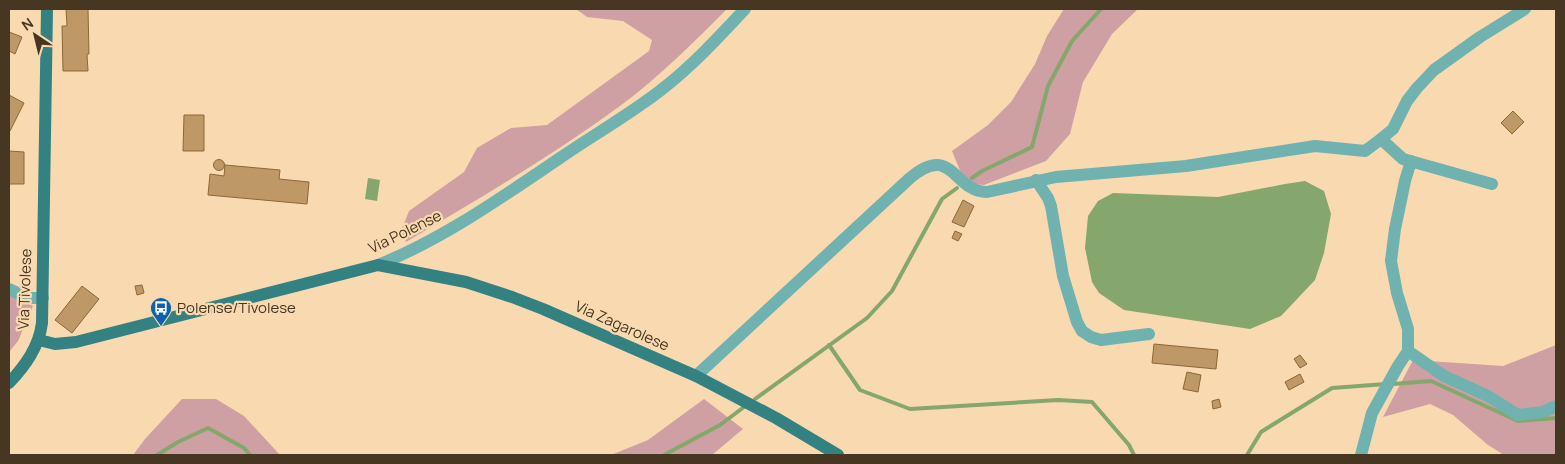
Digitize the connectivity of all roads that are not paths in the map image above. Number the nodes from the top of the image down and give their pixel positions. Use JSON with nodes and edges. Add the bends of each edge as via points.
{"nodes":[{"id":1,"x":47,"y":9,"type":"edge"},
{"id":2,"x":745,"y":9,"type":"edge"},
{"id":3,"x":1525,"y":9,"type":"edge"},
{"id":4,"x":1381,"y":139,"type":"junction"},
{"id":5,"x":1411,"y":161,"type":"junction"},
{"id":6,"x":1036,"y":180,"type":"junction"},
{"id":7,"x":1492,"y":184,"type":"dead end"},
{"id":8,"x":378,"y":265,"type":"junction"},
{"id":9,"x":9,"y":289,"type":"edge"},
{"id":10,"x":43,"y":298,"type":"junction"},
{"id":11,"x":1149,"y":334,"type":"dead end"},
{"id":12,"x":38,"y":340,"type":"junction"},
{"id":13,"x":1408,"y":351,"type":"junction"},
{"id":14,"x":696,"y":376,"type":"junction"},
{"id":15,"x":9,"y":383,"type":"edge"},
{"id":16,"x":1556,"y":406,"type":"edge"},
{"id":17,"x":838,"y":455,"type":"edge"},
{"id":18,"x":1360,"y":455,"type":"edge"}],
"edges":[{"from":1,"to":10,"type":"main road","name":"Via Tivolese"},
{"from":2,"to":8,"type":"street","name":"Via Polense","via":[[685,70],[632,110],[493,203],[408,252]]},
{"from":3,"to":4,"type":"street","via":[[1434,70],[1407,101],[1393,129]]},
{"from":4,"to":5,"type":"street","via":[[1403,159]]},
{"from":4,"to":6,"type":"street","via":[[1365,151],[1315,146],[1186,166]]},
{"from":5,"to":7,"type":"street"},
{"from":5,"to":13,"type":"street","via":[[1391,261],[1408,329]]},
{"from":6,"to":11,"type":"street","via":[[1051,206],[1063,276],[1082,331],[1101,340]]},
{"from":6,"to":14,"type":"street","via":[[982,192],[941,165],[924,168]]},
{"from":8,"to":12,"type":"main road","name":"Via Polense","via":[[76,342],[55,344]]},
{"from":8,"to":14,"type":"main road","name":"Via Zagarolese","via":[[441,276],[512,297]]},
{"from":9,"to":10,"type":"street","via":[[28,298]]},
{"from":10,"to":12,"type":"main road","name":"Via Tivolese"},
{"from":12,"to":15,"type":"main road","via":[[25,364]]},
{"from":13,"to":16,"type":"street","via":[[1444,376],[1488,396],[1518,415],[1543,412]]},
{"from":13,"to":18,"type":"street","via":[[1372,413]]},
{"from":14,"to":17,"type":"main road","name":"Via Zagarolese"}]}
